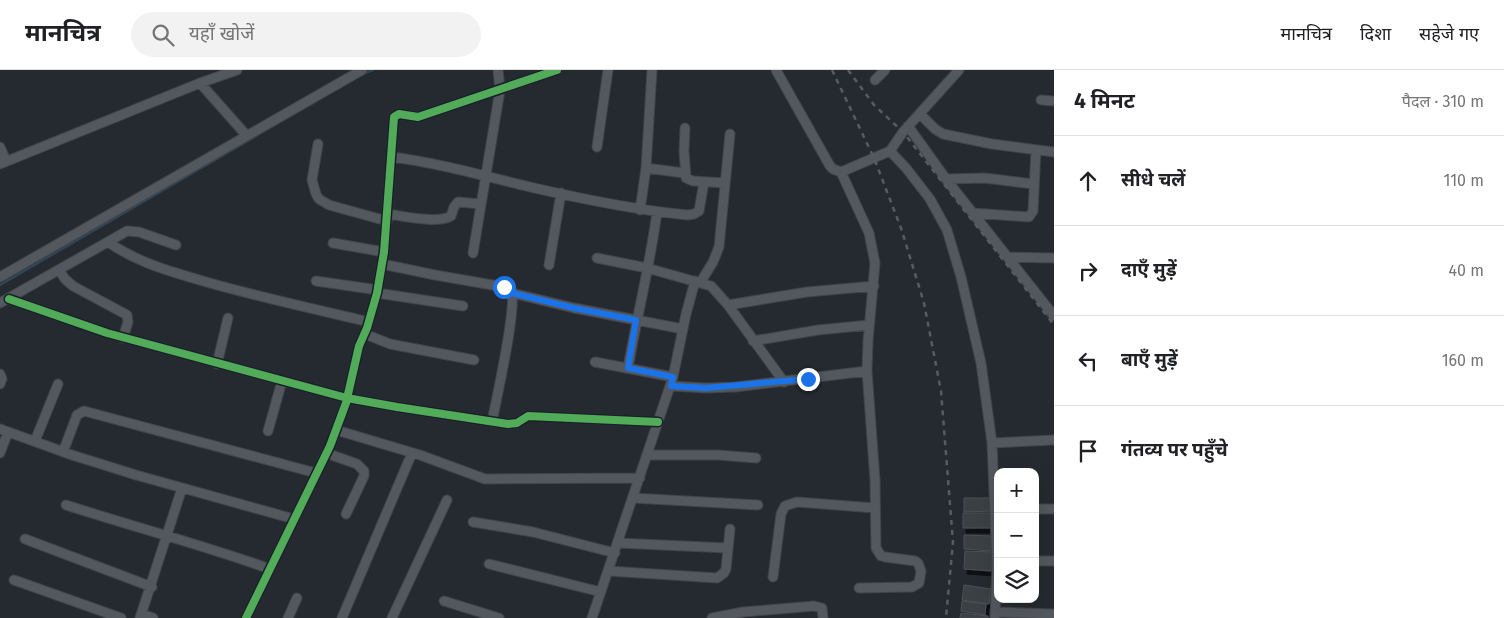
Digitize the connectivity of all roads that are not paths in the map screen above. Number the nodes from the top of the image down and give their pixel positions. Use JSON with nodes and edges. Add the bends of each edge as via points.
{"nodes":[{"id":1,"x":237,"y":70,"type":"edge"},
{"id":2,"x":362,"y":70,"type":"edge"},
{"id":3,"x":498,"y":70,"type":"edge"},
{"id":4,"x":557,"y":70,"type":"edge"},
{"id":5,"x":608,"y":70,"type":"edge"},
{"id":6,"x":652,"y":70,"type":"edge"},
{"id":7,"x":776,"y":70,"type":"edge"},
{"id":8,"x":886,"y":70,"type":"edge"},
{"id":9,"x":958,"y":70,"type":"edge"},
{"id":10,"x":875,"y":80,"type":"dead end"},
{"id":11,"x":200,"y":83,"type":"junction"},
{"id":12,"x":500,"y":90,"type":"junction"},
{"id":13,"x":1041,"y":100,"type":"dead end"},
{"id":14,"x":1054,"y":101,"type":"edge"},
{"id":15,"x":920,"y":114,"type":"junction"},
{"id":16,"x":908,"y":126,"type":"junction"},
{"id":17,"x":685,"y":128,"type":"dead end"},
{"id":18,"x":730,"y":134,"type":"dead end"},
{"id":19,"x":246,"y":136,"type":"junction"},
{"id":20,"x":318,"y":144,"type":"dead end"},
{"id":21,"x":0,"y":147,"type":"edge"},
{"id":22,"x":597,"y":147,"type":"dead end"},
{"id":23,"x":1036,"y":150,"type":"junction"},
{"id":24,"x":890,"y":152,"type":"junction"},
{"id":25,"x":1054,"y":152,"type":"edge"},
{"id":26,"x":392,"y":157,"type":"junction"},
{"id":27,"x":3,"y":162,"type":"edge"},
{"id":28,"x":646,"y":168,"type":"junction"},
{"id":29,"x":841,"y":172,"type":"junction"},
{"id":30,"x":684,"y":173,"type":"junction"},
{"id":31,"x":485,"y":175,"type":"junction"},
{"id":32,"x":946,"y":180,"type":"junction"},
{"id":33,"x":704,"y":182,"type":"junction"},
{"id":34,"x":725,"y":183,"type":"junction"},
{"id":35,"x":1033,"y":184,"type":"junction"},
{"id":36,"x":561,"y":194,"type":"junction"},
{"id":37,"x":481,"y":204,"type":"junction"},
{"id":38,"x":640,"y":210,"type":"junction"},
{"id":39,"x":656,"y":212,"type":"junction"},
{"id":40,"x":973,"y":213,"type":"junction"},
{"id":41,"x":387,"y":218,"type":"junction"},
{"id":42,"x":108,"y":242,"type":"junction"},
{"id":43,"x":333,"y":243,"type":"dead end"},
{"id":44,"x":176,"y":245,"type":"dead end"},
{"id":45,"x":384,"y":252,"type":"junction"},
{"id":46,"x":473,"y":253,"type":"dead end"},
{"id":47,"x":1008,"y":257,"type":"junction"},
{"id":48,"x":597,"y":258,"type":"dead end"},
{"id":49,"x":1054,"y":258,"type":"edge"},
{"id":50,"x":382,"y":264,"type":"junction"},
{"id":51,"x":549,"y":265,"type":"dead end"},
{"id":52,"x":646,"y":268,"type":"junction"},
{"id":53,"x":59,"y":270,"type":"junction"},
{"id":54,"x":0,"y":277,"type":"edge"},
{"id":55,"x":316,"y":281,"type":"dead end"},
{"id":56,"x":698,"y":282,"type":"junction"},
{"id":57,"x":874,"y":286,"type":"junction"},
{"id":58,"x":377,"y":292,"type":"junction"},
{"id":59,"x":512,"y":293,"type":"junction"},
{"id":60,"x":9,"y":299,"type":"junction"},
{"id":61,"x":0,"y":304,"type":"edge"},
{"id":62,"x":728,"y":305,"type":"junction"},
{"id":63,"x":463,"y":306,"type":"dead end"},
{"id":64,"x":1054,"y":316,"type":"edge"},
{"id":65,"x":228,"y":318,"type":"dead end"},
{"id":66,"x":636,"y":320,"type":"junction"},
{"id":67,"x":369,"y":322,"type":"junction"},
{"id":68,"x":869,"y":325,"type":"junction"},
{"id":69,"x":683,"y":329,"type":"junction"},
{"id":70,"x":365,"y":334,"type":"junction"},
{"id":71,"x":123,"y":338,"type":"junction"},
{"id":72,"x":753,"y":340,"type":"junction"},
{"id":73,"x":474,"y":360,"type":"dead end"},
{"id":74,"x":595,"y":362,"type":"dead end"},
{"id":75,"x":217,"y":364,"type":"junction"},
{"id":76,"x":628,"y":368,"type":"junction"},
{"id":77,"x":867,"y":372,"type":"junction"},
{"id":78,"x":0,"y":374,"type":"edge"},
{"id":79,"x":282,"y":381,"type":"junction"},
{"id":80,"x":672,"y":382,"type":"junction"},
{"id":81,"x":784,"y":382,"type":"junction"},
{"id":82,"x":0,"y":384,"type":"edge"},
{"id":83,"x":58,"y":384,"type":"dead end"},
{"id":84,"x":347,"y":398,"type":"junction"},
{"id":85,"x":492,"y":422,"type":"junction"},
{"id":86,"x":658,"y":422,"type":"junction"},
{"id":87,"x":4,"y":430,"type":"edge"},
{"id":88,"x":336,"y":430,"type":"junction"},
{"id":89,"x":268,"y":431,"type":"dead end"},
{"id":90,"x":1054,"y":440,"type":"edge"},
{"id":91,"x":35,"y":441,"type":"junction"},
{"id":92,"x":992,"y":443,"type":"junction"},
{"id":93,"x":63,"y":452,"type":"junction"},
{"id":94,"x":0,"y":453,"type":"edge"},
{"id":95,"x":326,"y":453,"type":"junction"},
{"id":96,"x":412,"y":453,"type":"junction"},
{"id":97,"x":647,"y":455,"type":"junction"},
{"id":98,"x":756,"y":458,"type":"dead end"},
{"id":99,"x":316,"y":473,"type":"junction"},
{"id":100,"x":994,"y":476,"type":"edge"},
{"id":101,"x":640,"y":478,"type":"junction"},
{"id":102,"x":182,"y":488,"type":"junction"},
{"id":103,"x":633,"y":498,"type":"junction"},
{"id":104,"x":447,"y":500,"type":"dead end"},
{"id":105,"x":66,"y":505,"type":"dead end"},
{"id":106,"x":758,"y":505,"type":"dead end"},
{"id":107,"x":875,"y":508,"type":"junction"},
{"id":108,"x":1039,"y":509,"type":"edge"},
{"id":109,"x":1054,"y":509,"type":"edge"},
{"id":110,"x":996,"y":513,"type":"edge"},
{"id":111,"x":346,"y":514,"type":"dead end"},
{"id":112,"x":294,"y":519,"type":"junction"},
{"id":113,"x":473,"y":522,"type":"dead end"},
{"id":114,"x":730,"y":529,"type":"dead end"},
{"id":115,"x":167,"y":535,"type":"junction"},
{"id":116,"x":25,"y":539,"type":"dead end"},
{"id":117,"x":618,"y":543,"type":"junction"},
{"id":118,"x":728,"y":548,"type":"junction"},
{"id":119,"x":615,"y":553,"type":"junction"},
{"id":120,"x":997,"y":558,"type":"edge"},
{"id":121,"x":1039,"y":561,"type":"edge"},
{"id":122,"x":1054,"y":561,"type":"edge"},
{"id":123,"x":489,"y":564,"type":"dead end"},
{"id":124,"x":270,"y":569,"type":"junction"},
{"id":125,"x":609,"y":571,"type":"junction"},
{"id":126,"x":773,"y":577,"type":"dead end"},
{"id":127,"x":14,"y":580,"type":"dead end"},
{"id":128,"x":152,"y":587,"type":"junction"},
{"id":129,"x":859,"y":588,"type":"dead end"},
{"id":130,"x":601,"y":592,"type":"junction"},
{"id":131,"x":297,"y":598,"type":"dead end"},
{"id":132,"x":444,"y":600,"type":"dead end"},
{"id":133,"x":1054,"y":614,"type":"edge"},
{"id":134,"x":754,"y":615,"type":"edge"},
{"id":135,"x":995,"y":615,"type":"edge"},
{"id":136,"x":141,"y":616,"type":"edge"},
{"id":137,"x":121,"y":618,"type":"edge"},
{"id":138,"x":153,"y":618,"type":"edge"},
{"id":139,"x":246,"y":618,"type":"edge"},
{"id":140,"x":288,"y":618,"type":"edge"},
{"id":141,"x":342,"y":618,"type":"edge"},
{"id":142,"x":392,"y":618,"type":"edge"},
{"id":143,"x":499,"y":618,"type":"edge"},
{"id":144,"x":592,"y":618,"type":"edge"},
{"id":145,"x":712,"y":618,"type":"edge"},
{"id":146,"x":823,"y":618,"type":"edge"}],
"edges":[{"from":1,"to":11,"type":"street"},
{"from":2,"to":19,"type":"street"},
{"from":3,"to":12,"type":"street"},
{"from":4,"to":12,"type":"street"},
{"from":5,"to":22,"type":"street"},
{"from":6,"to":28,"type":"street"},
{"from":7,"to":29,"type":"street","via":[[830,166]]},
{"from":8,"to":10,"type":"street"},
{"from":9,"to":15,"type":"street"},
{"from":11,"to":19,"type":"street"},
{"from":11,"to":27,"type":"street"},
{"from":12,"to":26,"type":"street","via":[[418,117],[396,115]]},
{"from":12,"to":31,"type":"street"},
{"from":13,"to":14,"type":"street"},
{"from":15,"to":16,"type":"street"},
{"from":15,"to":23,"type":"street","via":[[943,134]]},
{"from":16,"to":24,"type":"street"},
{"from":16,"to":32,"type":"street"},
{"from":17,"to":30,"type":"street"},
{"from":18,"to":34,"type":"street"},
{"from":19,"to":54,"type":"street"},
{"from":20,"to":41,"type":"street","via":[[312,180],[319,199],[336,207]]},
{"from":21,"to":27,"type":"street"},
{"from":23,"to":25,"type":"street"},
{"from":23,"to":35,"type":"street"},
{"from":24,"to":29,"type":"street"},
{"from":24,"to":92,"type":"street","via":[[930,199],[947,230],[982,363]]},
{"from":26,"to":31,"type":"street"},
{"from":26,"to":41,"type":"street"},
{"from":28,"to":30,"type":"street"},
{"from":28,"to":38,"type":"street"},
{"from":29,"to":57,"type":"street","via":[[870,238],[875,262]]},
{"from":30,"to":33,"type":"street","via":[[688,180]]},
{"from":31,"to":36,"type":"street"},
{"from":31,"to":37,"type":"street"},
{"from":32,"to":35,"type":"street","via":[[984,178]]},
{"from":32,"to":40,"type":"street"},
{"from":33,"to":34,"type":"street"},
{"from":33,"to":39,"type":"street","via":[[698,213]]},
{"from":34,"to":56,"type":"street","via":[[719,247],[713,262]]},
{"from":35,"to":40,"type":"street","via":[[1033,211],[1029,217]]},
{"from":36,"to":38,"type":"street"},
{"from":36,"to":51,"type":"street"},
{"from":37,"to":41,"type":"street","via":[[458,202],[451,216],[444,219]]},
{"from":37,"to":46,"type":"street"},
{"from":38,"to":39,"type":"street"},
{"from":39,"to":52,"type":"street"},
{"from":40,"to":47,"type":"street"},
{"from":41,"to":45,"type":"street"},
{"from":42,"to":44,"type":"street","via":[[131,230]]},
{"from":42,"to":53,"type":"street"},
{"from":42,"to":67,"type":"street","via":[[129,256],[171,273]]},
{"from":43,"to":45,"type":"street"},
{"from":45,"to":50,"type":"street"},
{"from":47,"to":49,"type":"street"},
{"from":47,"to":64,"type":"street"},
{"from":48,"to":52,"type":"street"},
{"from":50,"to":58,"type":"street"},
{"from":50,"to":59,"type":"street","via":[[504,287]]},
{"from":52,"to":56,"type":"street"},
{"from":52,"to":66,"type":"street"},
{"from":53,"to":60,"type":"street"},
{"from":53,"to":71,"type":"street","via":[[74,286],[127,315]]},
{"from":55,"to":58,"type":"street"},
{"from":56,"to":62,"type":"street","via":[[711,286]]},
{"from":56,"to":69,"type":"street"},
{"from":57,"to":62,"type":"street","via":[[807,292]]},
{"from":57,"to":68,"type":"street"},
{"from":58,"to":63,"type":"street"},
{"from":58,"to":67,"type":"street"},
{"from":59,"to":66,"type":"street"},
{"from":59,"to":85,"type":"street"},
{"from":60,"to":61,"type":"street"},
{"from":60,"to":71,"type":"street"},
{"from":62,"to":72,"type":"street"},
{"from":65,"to":75,"type":"street"},
{"from":66,"to":69,"type":"street"},
{"from":66,"to":76,"type":"street"},
{"from":67,"to":70,"type":"street"},
{"from":68,"to":72,"type":"street"},
{"from":68,"to":77,"type":"street"},
{"from":69,"to":80,"type":"street"},
{"from":70,"to":73,"type":"street","via":[[399,346]]},
{"from":70,"to":84,"type":"street"},
{"from":71,"to":75,"type":"street"},
{"from":72,"to":81,"type":"street"},
{"from":74,"to":76,"type":"street"},
{"from":75,"to":79,"type":"street"},
{"from":76,"to":80,"type":"street"},
{"from":77,"to":81,"type":"street"},
{"from":77,"to":107,"type":"street"},
{"from":78,"to":82,"type":"street"},
{"from":79,"to":84,"type":"street"},
{"from":79,"to":89,"type":"street"},
{"from":80,"to":81,"type":"street","via":[[706,388]]},
{"from":80,"to":86,"type":"street"},
{"from":83,"to":91,"type":"street"},
{"from":84,"to":85,"type":"street"},
{"from":84,"to":88,"type":"street"},
{"from":85,"to":86,"type":"street","via":[[515,423],[528,416]]},
{"from":86,"to":97,"type":"street"},
{"from":87,"to":91,"type":"street"},
{"from":87,"to":94,"type":"street"},
{"from":88,"to":95,"type":"street"},
{"from":88,"to":96,"type":"street"},
{"from":90,"to":92,"type":"street"},
{"from":91,"to":93,"type":"street"},
{"from":92,"to":100,"type":"street"},
{"from":93,"to":99,"type":"street","via":[[77,414],[84,410]]},
{"from":93,"to":102,"type":"street"},
{"from":95,"to":99,"type":"street"},
{"from":95,"to":111,"type":"street","via":[[357,464],[364,472]]},
{"from":96,"to":101,"type":"street","via":[[485,479]]},
{"from":96,"to":141,"type":"street"},
{"from":97,"to":98,"type":"street"},
{"from":97,"to":101,"type":"street"},
{"from":99,"to":112,"type":"street"},
{"from":101,"to":103,"type":"street"},
{"from":102,"to":112,"type":"street"},
{"from":102,"to":115,"type":"street"},
{"from":103,"to":106,"type":"street"},
{"from":103,"to":117,"type":"street"},
{"from":104,"to":142,"type":"street"},
{"from":105,"to":115,"type":"street"},
{"from":107,"to":126,"type":"street","via":[[797,502],[785,506]]},
{"from":107,"to":129,"type":"street","via":[[874,536],[878,552],[884,557],[915,561],[920,567],[920,580],[912,587]]},
{"from":108,"to":109,"type":"street"},
{"from":110,"to":120,"type":"street"},
{"from":112,"to":124,"type":"street"},
{"from":113,"to":119,"type":"street","via":[[526,531]]},
{"from":114,"to":118,"type":"street"},
{"from":115,"to":124,"type":"street"},
{"from":115,"to":128,"type":"street"},
{"from":116,"to":128,"type":"street"},
{"from":117,"to":118,"type":"street"},
{"from":117,"to":119,"type":"street"},
{"from":118,"to":125,"type":"street","via":[[726,569],[717,578]]},
{"from":119,"to":125,"type":"street"},
{"from":121,"to":122,"type":"street"},
{"from":123,"to":130,"type":"street"},
{"from":124,"to":139,"type":"street"},
{"from":125,"to":130,"type":"street"},
{"from":127,"to":137,"type":"street"},
{"from":128,"to":136,"type":"street"},
{"from":130,"to":144,"type":"street"},
{"from":131,"to":140,"type":"street"},
{"from":132,"to":143,"type":"street"},
{"from":133,"to":135,"type":"street"},
{"from":134,"to":145,"type":"street"},
{"from":134,"to":146,"type":"street","via":[[818,606],[823,610]]},
{"from":136,"to":138,"type":"street"}]}
